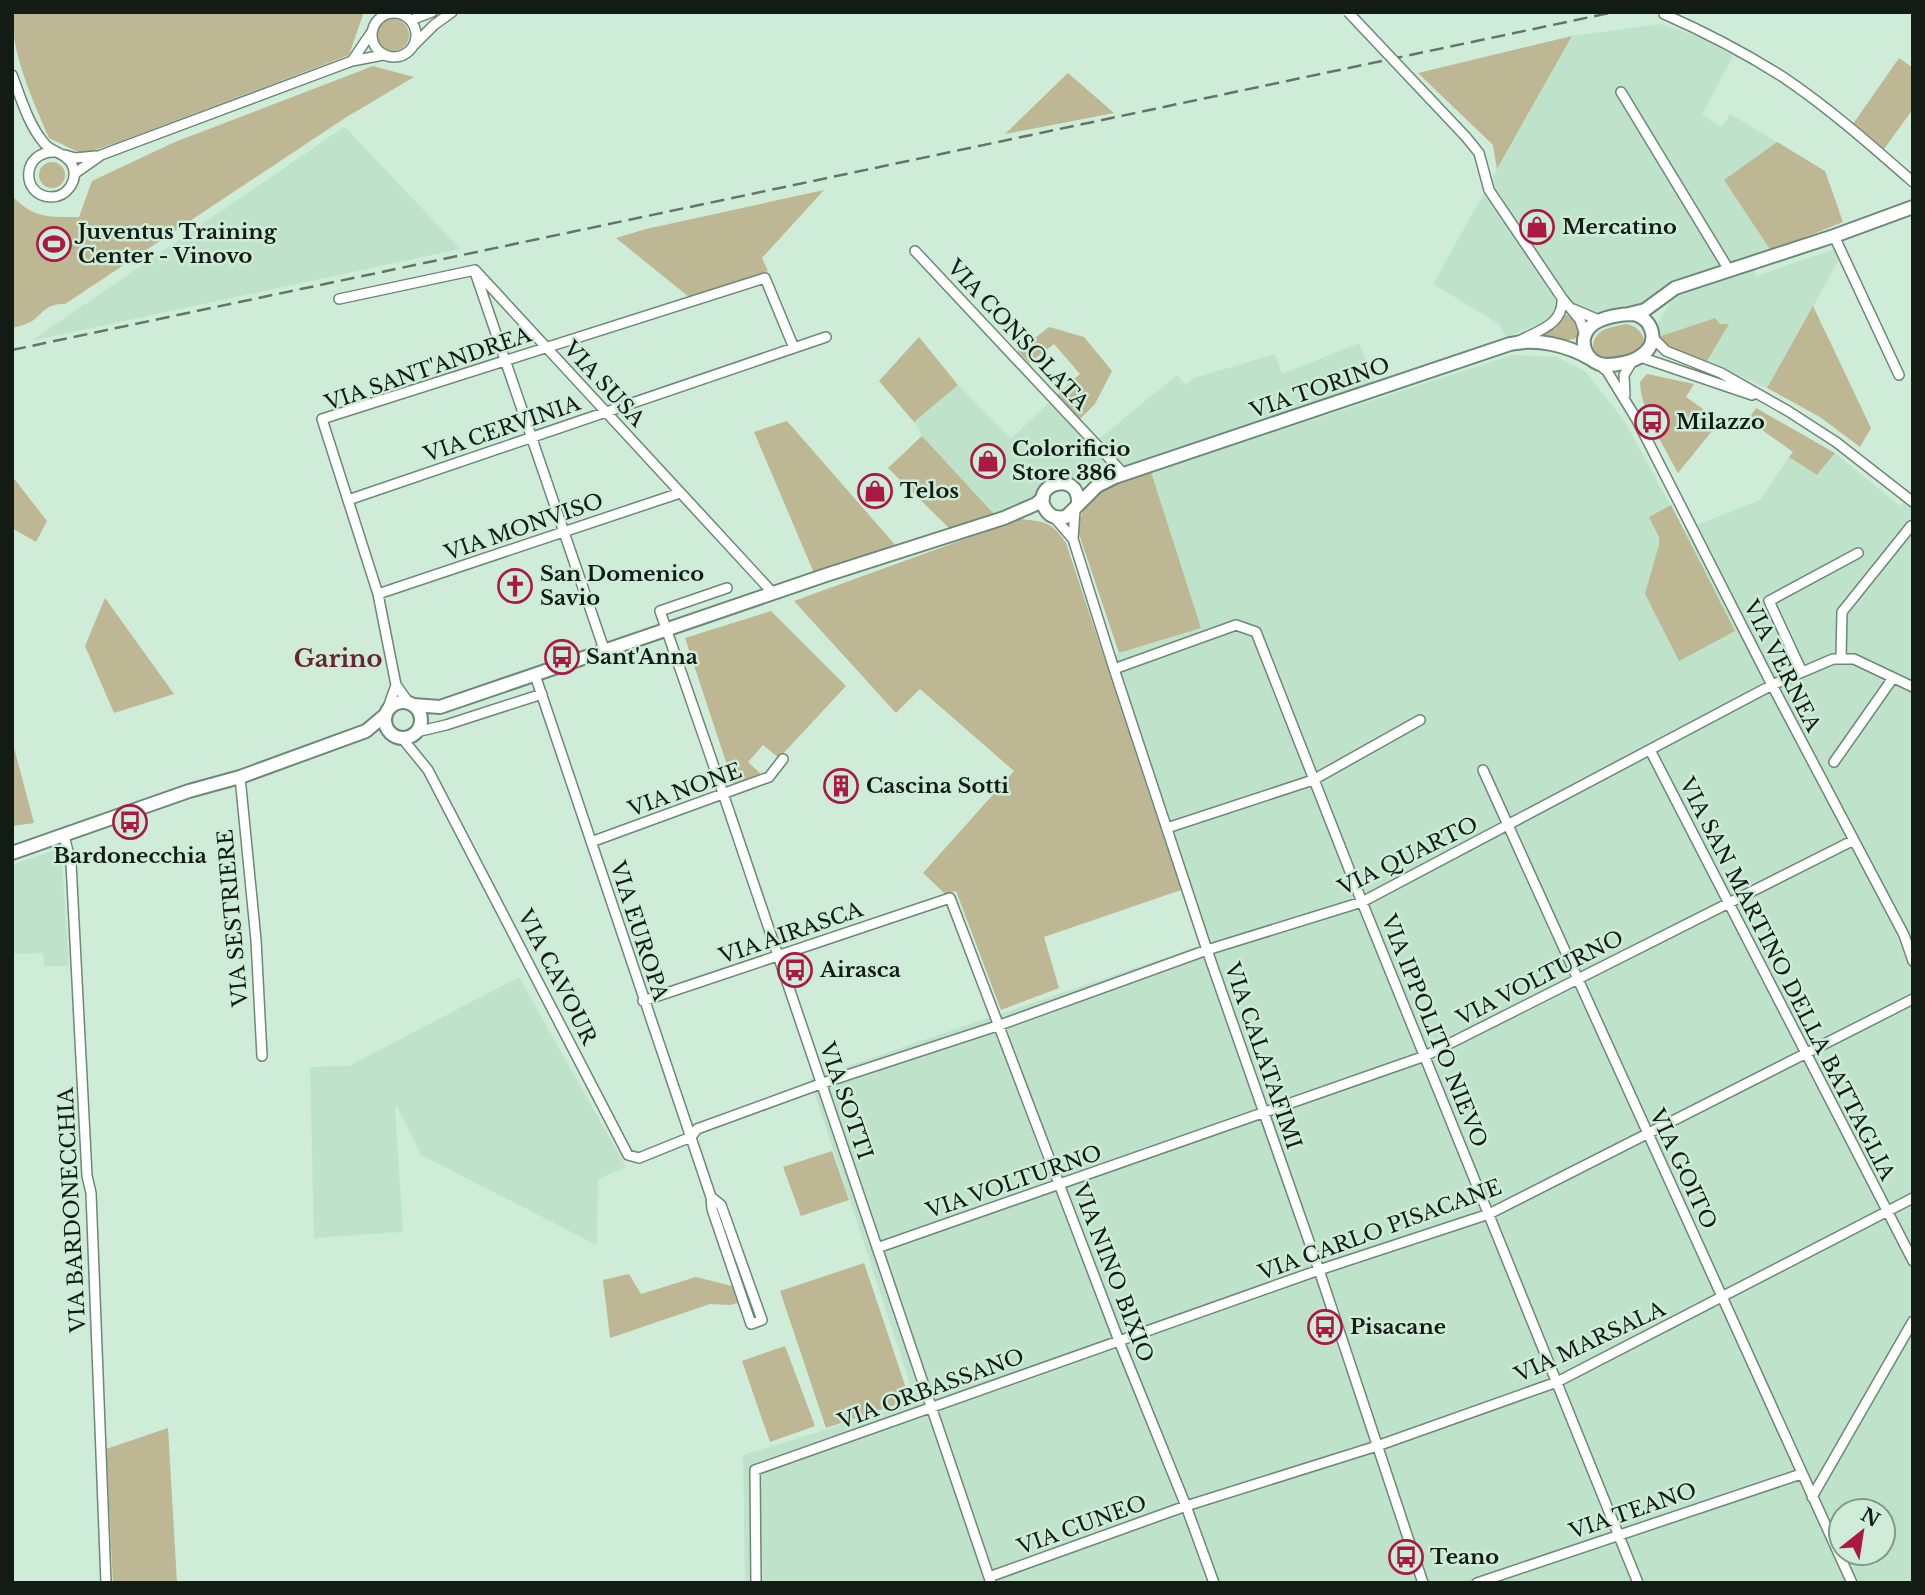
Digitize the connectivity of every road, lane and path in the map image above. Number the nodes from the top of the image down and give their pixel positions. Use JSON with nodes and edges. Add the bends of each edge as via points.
{"nodes":[{"id":1,"x":391,"y":12,"type":"edge"},
{"id":2,"x":432,"y":12,"type":"edge"},
{"id":3,"x":452,"y":12,"type":"edge"},
{"id":4,"x":1348,"y":12,"type":"edge"},
{"id":5,"x":1664,"y":14,"type":"dead end"},
{"id":6,"x":376,"y":16,"type":"edge"},
{"id":7,"x":411,"y":20,"type":"junction"},
{"id":8,"x":372,"y":33,"type":"junction"},
{"id":9,"x":413,"y":47,"type":"junction"},
{"id":10,"x":383,"y":55,"type":"junction"},
{"id":11,"x":352,"y":61,"type":"junction"},
{"id":12,"x":12,"y":75,"type":"edge"},
{"id":13,"x":1621,"y":92,"type":"dead end"},
{"id":14,"x":31,"y":122,"type":"junction"},
{"id":15,"x":60,"y":154,"type":"junction"},
{"id":16,"x":101,"y":155,"type":"junction"},
{"id":17,"x":35,"y":158,"type":"junction"},
{"id":18,"x":74,"y":174,"type":"junction"},
{"id":19,"x":1913,"y":182,"type":"edge"},
{"id":20,"x":1913,"y":207,"type":"edge"},
{"id":21,"x":1834,"y":236,"type":"junction"},
{"id":22,"x":915,"y":251,"type":"dead end"},
{"id":23,"x":1729,"y":270,"type":"junction"},
{"id":24,"x":475,"y":271,"type":"junction"},
{"id":25,"x":1562,"y":298,"type":"junction"},
{"id":26,"x":339,"y":299,"type":"dead end"},
{"id":27,"x":1662,"y":300,"type":"junction"},
{"id":28,"x":1572,"y":309,"type":"junction"},
{"id":29,"x":1629,"y":314,"type":"junction"},
{"id":30,"x":1601,"y":321,"type":"junction"},
{"id":31,"x":1652,"y":333,"type":"junction"},
{"id":32,"x":826,"y":337,"type":"dead end"},
{"id":33,"x":1585,"y":337,"type":"junction"},
{"id":34,"x":1516,"y":342,"type":"junction"},
{"id":35,"x":1558,"y":345,"type":"junction"},
{"id":36,"x":546,"y":348,"type":"junction"},
{"id":37,"x":794,"y":348,"type":"junction"},
{"id":38,"x":1636,"y":359,"type":"junction"},
{"id":39,"x":505,"y":360,"type":"junction"},
{"id":40,"x":1594,"y":361,"type":"junction"},
{"id":41,"x":1899,"y":375,"type":"dead end"},
{"id":42,"x":1763,"y":398,"type":"junction"},
{"id":43,"x":1626,"y":400,"type":"junction"},
{"id":44,"x":606,"y":412,"type":"junction"},
{"id":45,"x":532,"y":438,"type":"junction"},
{"id":46,"x":1124,"y":474,"type":"junction"},
{"id":47,"x":1069,"y":485,"type":"junction"},
{"id":48,"x":1097,"y":486,"type":"junction"},
{"id":49,"x":680,"y":493,"type":"junction"},
{"id":50,"x":1043,"y":498,"type":"junction"},
{"id":51,"x":348,"y":500,"type":"junction"},
{"id":52,"x":1913,"y":502,"type":"edge"},
{"id":53,"x":1077,"y":507,"type":"junction"},
{"id":54,"x":1016,"y":513,"type":"junction"},
{"id":55,"x":1052,"y":516,"type":"junction"},
{"id":56,"x":1913,"y":528,"type":"edge"},
{"id":57,"x":564,"y":532,"type":"junction"},
{"id":58,"x":1073,"y":539,"type":"junction"},
{"id":59,"x":1858,"y":553,"type":"dead end"},
{"id":60,"x":727,"y":588,"type":"dead end"},
{"id":61,"x":773,"y":593,"type":"junction"},
{"id":62,"x":378,"y":594,"type":"junction"},
{"id":63,"x":667,"y":630,"type":"junction"},
{"id":64,"x":605,"y":652,"type":"junction"},
{"id":65,"x":1842,"y":659,"type":"junction"},
{"id":66,"x":1114,"y":669,"type":"junction"},
{"id":67,"x":1802,"y":672,"type":"junction"},
{"id":68,"x":535,"y":675,"type":"junction"},
{"id":69,"x":1893,"y":678,"type":"junction"},
{"id":70,"x":396,"y":685,"type":"junction"},
{"id":71,"x":1772,"y":685,"type":"junction"},
{"id":72,"x":1913,"y":687,"type":"edge"},
{"id":73,"x":541,"y":694,"type":"junction"},
{"id":74,"x":411,"y":704,"type":"junction"},
{"id":75,"x":440,"y":707,"type":"junction"},
{"id":76,"x":386,"y":714,"type":"junction"},
{"id":77,"x":1420,"y":720,"type":"dead end"},
{"id":78,"x":366,"y":731,"type":"junction"},
{"id":79,"x":417,"y":731,"type":"junction"},
{"id":80,"x":397,"y":736,"type":"junction"},
{"id":81,"x":1650,"y":750,"type":"junction"},
{"id":82,"x":419,"y":758,"type":"junction"},
{"id":83,"x":783,"y":759,"type":"dead end"},
{"id":84,"x":1834,"y":762,"type":"dead end"},
{"id":85,"x":1483,"y":770,"type":"dead end"},
{"id":86,"x":240,"y":777,"type":"junction"},
{"id":87,"x":1313,"y":780,"type":"junction"},
{"id":88,"x":723,"y":796,"type":"junction"},
{"id":89,"x":1508,"y":825,"type":"junction"},
{"id":90,"x":1167,"y":828,"type":"junction"},
{"id":91,"x":64,"y":836,"type":"junction"},
{"id":92,"x":1852,"y":841,"type":"junction"},
{"id":93,"x":591,"y":842,"type":"junction"},
{"id":94,"x":12,"y":853,"type":"edge"},
{"id":95,"x":950,"y":898,"type":"joint"},
{"id":96,"x":1362,"y":902,"type":"junction"},
{"id":97,"x":1729,"y":902,"type":"junction"},
{"id":98,"x":1911,"y":948,"type":"edge"},
{"id":99,"x":1207,"y":950,"type":"junction"},
{"id":100,"x":777,"y":956,"type":"junction"},
{"id":101,"x":1913,"y":961,"type":"edge"},
{"id":102,"x":1577,"y":979,"type":"junction"},
{"id":103,"x":1913,"y":991,"type":"edge"},
{"id":104,"x":1910,"y":1000,"type":"edge"},
{"id":105,"x":643,"y":1001,"type":"junction"},
{"id":106,"x":1000,"y":1025,"type":"junction"},
{"id":107,"x":1804,"y":1053,"type":"junction"},
{"id":108,"x":262,"y":1056,"type":"dead end"},
{"id":109,"x":1426,"y":1056,"type":"junction"},
{"id":110,"x":823,"y":1083,"type":"junction"},
{"id":111,"x":1264,"y":1113,"type":"junction"},
{"id":112,"x":1648,"y":1133,"type":"junction"},
{"id":113,"x":691,"y":1138,"type":"junction"},
{"id":114,"x":1060,"y":1184,"type":"junction"},
{"id":115,"x":711,"y":1197,"type":"junction"},
{"id":116,"x":1913,"y":1198,"type":"edge"},
{"id":117,"x":1887,"y":1212,"type":"junction"},
{"id":118,"x":1489,"y":1214,"type":"junction"},
{"id":119,"x":877,"y":1248,"type":"junction"},
{"id":120,"x":1913,"y":1261,"type":"edge"},
{"id":121,"x":1319,"y":1270,"type":"junction"},
{"id":122,"x":1722,"y":1297,"type":"junction"},
{"id":123,"x":1913,"y":1321,"type":"edge"},
{"id":124,"x":1119,"y":1341,"type":"junction"},
{"id":125,"x":1557,"y":1382,"type":"junction"},
{"id":126,"x":931,"y":1408,"type":"junction"},
{"id":127,"x":1377,"y":1446,"type":"junction"},
{"id":128,"x":1801,"y":1474,"type":"junction"},
{"id":129,"x":1812,"y":1497,"type":"junction"},
{"id":130,"x":1186,"y":1506,"type":"junction"},
{"id":131,"x":1619,"y":1534,"type":"junction"},
{"id":132,"x":990,"y":1580,"type":"edge"},
{"id":133,"x":106,"y":1583,"type":"edge"},
{"id":134,"x":756,"y":1583,"type":"edge"},
{"id":135,"x":1214,"y":1583,"type":"edge"},
{"id":136,"x":1423,"y":1583,"type":"edge"},
{"id":137,"x":1477,"y":1583,"type":"edge"},
{"id":138,"x":1637,"y":1583,"type":"edge"},
{"id":139,"x":1852,"y":1583,"type":"edge"}],
"edges":[{"from":1,"to":6,"type":"street"},
{"from":1,"to":7,"type":"street"},
{"from":2,"to":7,"type":"street"},
{"from":3,"to":9,"type":"street"},
{"from":4,"to":25,"type":"street","bridge":true,"via":[[1479,153],[1489,190]]},
{"from":5,"to":19,"type":"street","via":[[1783,77]]},
{"from":6,"to":8,"type":"street"},
{"from":7,"to":9,"type":"street","via":[[416,33]]},
{"from":8,"to":10,"type":"street","via":[[373,44]]},
{"from":8,"to":11,"type":"street"},
{"from":9,"to":10,"type":"street","via":[[403,56]]},
{"from":10,"to":11,"type":"street"},
{"from":11,"to":16,"type":"street"},
{"from":12,"to":14,"type":"street"},
{"from":13,"to":23,"type":"street"},
{"from":14,"to":15,"type":"street","via":[[46,146]]},
{"from":14,"to":17,"type":"street"},
{"from":15,"to":16,"type":"street","via":[[75,158]]},
{"from":15,"to":17,"type":"street","via":[[49,152]]},
{"from":15,"to":18,"type":"street","via":[[69,160]]},
{"from":16,"to":18,"type":"street"},
{"from":17,"to":18,"type":"street","via":[[29,179],[43,195],[64,193]]},
{"from":20,"to":21,"type":"main road"},
{"from":21,"to":23,"type":"main road"},
{"from":21,"to":41,"type":"street"},
{"from":22,"to":46,"type":"street","name":"VIA CONSOLATA"},
{"from":23,"to":27,"type":"main road","via":[[1675,288]]},
{"from":24,"to":26,"type":"street"},
{"from":24,"to":36,"type":"street","name":"VIA SUSA"},
{"from":24,"to":39,"type":"street"},
{"from":25,"to":28,"type":"street"},
{"from":25,"to":34,"type":"street","via":[[1561,312],[1552,324]]},
{"from":27,"to":29,"type":"main road"},
{"from":27,"to":31,"type":"main road"},
{"from":28,"to":30,"type":"street"},
{"from":28,"to":33,"type":"street"},
{"from":29,"to":30,"type":"main road"},
{"from":29,"to":31,"type":"main road","via":[[1643,317]]},
{"from":30,"to":33,"type":"main road","via":[[1593,324]]},
{"from":31,"to":38,"type":"main road","via":[[1650,348]]},
{"from":31,"to":42,"type":"street","via":[[1666,351],[1721,373]]},
{"from":32,"to":37,"type":"street","name":"VIA CERVINIA"},
{"from":33,"to":35,"type":"main road"},
{"from":33,"to":40,"type":"main road","via":[[1585,351]]},
{"from":34,"to":35,"type":"main road","name":"VIA TORINO"},
{"from":34,"to":46,"type":"main road","name":"VIA TORINO"},
{"from":35,"to":40,"type":"main road"},
{"from":36,"to":37,"type":"street","name":"VIA SANT'ANDREA","via":[[765,278]]},
{"from":36,"to":39,"type":"street","name":"VIA SANT'ANDREA"},
{"from":36,"to":44,"type":"street","name":"VIA SUSA"},
{"from":37,"to":44,"type":"street","name":"VIA CERVINIA"},
{"from":38,"to":40,"type":"main road","via":[[1609,365]]},
{"from":38,"to":42,"type":"street","via":[[1669,365]]},
{"from":38,"to":43,"type":"street","via":[[1624,375]]},
{"from":39,"to":45,"type":"street"},
{"from":39,"to":51,"type":"street","name":"VIA SANT'ANDREA","via":[[322,419]]},
{"from":40,"to":43,"type":"street","name":"VIA VERNEA"},
{"from":42,"to":52,"type":"street","via":[[1836,442]]},
{"from":43,"to":71,"type":"street","name":"VIA VERNEA"},
{"from":44,"to":45,"type":"street","name":"VIA CERVINIA"},
{"from":44,"to":49,"type":"street","name":"VIA SUSA"},
{"from":45,"to":51,"type":"street","name":"VIA CERVINIA"},
{"from":45,"to":57,"type":"street"},
{"from":46,"to":48,"type":"main road","name":"VIA TORINO"},
{"from":47,"to":48,"type":"main road","name":"VIA TORINO"},
{"from":47,"to":50,"type":"main road","name":"VIA TORINO","via":[[1052,484]]},
{"from":47,"to":53,"type":"main road","via":[[1077,494]]},
{"from":48,"to":53,"type":"main road","name":"VIA TORINO"},
{"from":49,"to":57,"type":"street","name":"VIA MONVISO"},
{"from":49,"to":61,"type":"street","name":"VIA SUSA"},
{"from":50,"to":54,"type":"main road","name":"VIA TORINO"},
{"from":50,"to":55,"type":"main road"},
{"from":51,"to":62,"type":"street","name":"VIA SANT'ANDREA"},
{"from":53,"to":55,"type":"main road","name":"VIA TORINO","via":[[1066,517]]},
{"from":53,"to":58,"type":"street","name":"VIA CALATAFIMI"},
{"from":54,"to":55,"type":"main road","name":"VIA TORINO"},
{"from":54,"to":61,"type":"main road","name":"VIA TORINO"},
{"from":55,"to":58,"type":"street","name":"VIA CALATAFIMI"},
{"from":56,"to":65,"type":"street","via":[[1842,612]]},
{"from":57,"to":62,"type":"street","name":"VIA MONVISO"},
{"from":57,"to":64,"type":"street"},
{"from":58,"to":66,"type":"street","name":"VIA CALATAFIMI"},
{"from":59,"to":67,"type":"street","via":[[1769,601]]},
{"from":60,"to":63,"type":"street","via":[[660,611]]},
{"from":61,"to":63,"type":"main road"},
{"from":62,"to":70,"type":"street","name":"VIA SANT'ANDREA"},
{"from":63,"to":64,"type":"main road"},
{"from":63,"to":88,"type":"street","name":"VIA SOTTI"},
{"from":64,"to":68,"type":"main road"},
{"from":65,"to":67,"type":"street","name":"VIA QUARTO"},
{"from":65,"to":69,"type":"street","via":[[1854,659]]},
{"from":66,"to":87,"type":"street","name":"VIA IPPOLITO NIEVO","via":[[1236,625],[1256,632]]},
{"from":66,"to":90,"type":"street","name":"VIA CALATAFIMI"},
{"from":67,"to":71,"type":"street","name":"VIA QUARTO"},
{"from":68,"to":73,"type":"street","name":"VIA EUROPA"},
{"from":68,"to":75,"type":"main road"},
{"from":69,"to":72,"type":"street"},
{"from":69,"to":84,"type":"street"},
{"from":70,"to":74,"type":"street"},
{"from":70,"to":76,"type":"street"},
{"from":71,"to":81,"type":"street","name":"VIA QUARTO"},
{"from":71,"to":92,"type":"street","name":"VIA VERNEA"},
{"from":73,"to":79,"type":"street"},
{"from":73,"to":93,"type":"street","name":"VIA EUROPA"},
{"from":74,"to":75,"type":"main road"},
{"from":74,"to":76,"type":"main road","via":[[398,702]]},
{"from":74,"to":79,"type":"main road","via":[[421,717]]},
{"from":75,"to":79,"type":"main road"},
{"from":76,"to":78,"type":"main road"},
{"from":76,"to":80,"type":"main road","via":[[385,725]]},
{"from":77,"to":87,"type":"street"},
{"from":78,"to":80,"type":"main road"},
{"from":78,"to":86,"type":"main road"},
{"from":79,"to":80,"type":"main road"},
{"from":79,"to":82,"type":"street"},
{"from":80,"to":82,"type":"street"},
{"from":81,"to":89,"type":"street","name":"VIA QUARTO"},
{"from":81,"to":97,"type":"street","name":"VIA SAN MARTINO DELLA BATTAGLIA"},
{"from":82,"to":113,"type":"street","name":"VIA CAVOUR","via":[[628,1155],[639,1158]]},
{"from":83,"to":88,"type":"street","name":"VIA NONE","via":[[769,777]]},
{"from":85,"to":89,"type":"street","name":"VIA GOITO"},
{"from":86,"to":91,"type":"main road"},
{"from":86,"to":108,"type":"street","name":"VIA SESTRIERE","via":[[257,940]]},
{"from":87,"to":90,"type":"street"},
{"from":87,"to":96,"type":"street","name":"VIA IPPOLITO NIEVO"},
{"from":88,"to":93,"type":"street","name":"VIA NONE"},
{"from":88,"to":100,"type":"street","name":"VIA SOTTI"},
{"from":89,"to":96,"type":"street","name":"VIA QUARTO"},
{"from":89,"to":102,"type":"street","name":"VIA GOITO"},
{"from":90,"to":99,"type":"street","name":"VIA CALATAFIMI"},
{"from":91,"to":94,"type":"main road"},
{"from":91,"to":133,"type":"street","name":"VIA BARDONECCHIA","via":[[71,863],[91,1193]]},
{"from":92,"to":97,"type":"street","name":"VIA VOLTURNO"},
{"from":92,"to":98,"type":"street","name":"VIA VERNEA"},
{"from":93,"to":105,"type":"street","name":"VIA EUROPA"},
{"from":95,"to":100,"type":"street","name":"VIA AIRASCA"},
{"from":95,"to":106,"type":"street","name":"VIA NINO BIXIO"},
{"from":96,"to":99,"type":"street","name":"VIA QUARTO"},
{"from":96,"to":109,"type":"street","name":"VIA IPPOLITO NIEVO"},
{"from":97,"to":102,"type":"street","name":"VIA VOLTURNO"},
{"from":97,"to":107,"type":"street","name":"VIA SAN MARTINO DELLA BATTAGLIA"},
{"from":98,"to":101,"type":"street","name":"VIA VERNEA"},
{"from":99,"to":106,"type":"street","name":"VIA QUARTO"},
{"from":99,"to":111,"type":"street","name":"VIA CALATAFIMI"},
{"from":100,"to":105,"type":"street","name":"VIA AIRASCA"},
{"from":100,"to":110,"type":"street","name":"VIA SOTTI"},
{"from":102,"to":109,"type":"street","name":"VIA VOLTURNO"},
{"from":102,"to":112,"type":"street","name":"VIA GOITO"},
{"from":103,"to":104,"type":"street"},
{"from":104,"to":107,"type":"street","name":"VIA CARLO PISACANE"},
{"from":105,"to":113,"type":"street","name":"VIA EUROPA"},
{"from":106,"to":110,"type":"street","name":"VIA QUARTO"},
{"from":106,"to":114,"type":"street","name":"VIA NINO BIXIO"},
{"from":107,"to":112,"type":"street","name":"VIA CARLO PISACANE"},
{"from":107,"to":117,"type":"street","name":"VIA SAN MARTINO DELLA BATTAGLIA"},
{"from":109,"to":111,"type":"street","name":"VIA VOLTURNO"},
{"from":109,"to":118,"type":"street","name":"VIA IPPOLITO NIEVO"},
{"from":110,"to":113,"type":"street","name":"VIA CAVOUR","via":[[697,1129]]},
{"from":110,"to":119,"type":"street","name":"VIA SOTTI"},
{"from":111,"to":114,"type":"street","name":"VIA VOLTURNO"},
{"from":111,"to":121,"type":"street","name":"VIA CALATAFIMI"},
{"from":112,"to":118,"type":"street","name":"VIA CARLO PISACANE"},
{"from":112,"to":122,"type":"street","name":"VIA GOITO"},
{"from":113,"to":115,"type":"street","name":"VIA EUROPA"},
{"from":114,"to":119,"type":"street","name":"VIA VOLTURNO"},
{"from":114,"to":124,"type":"street","name":"VIA NINO BIXIO"},
{"from":115,"to":115,"type":"street","name":"VIA EUROPA","via":[[751,1324],[762,1320],[721,1205]]},
{"from":116,"to":117,"type":"street","name":"VIA MARSALA"},
{"from":117,"to":120,"type":"street","name":"VIA SAN MARTINO DELLA BATTAGLIA"},
{"from":117,"to":122,"type":"street","name":"VIA MARSALA"},
{"from":118,"to":121,"type":"street","name":"VIA CARLO PISACANE"},
{"from":118,"to":125,"type":"street","name":"VIA IPPOLITO NIEVO"},
{"from":119,"to":126,"type":"street","name":"VIA SOTTI"},
{"from":121,"to":124,"type":"street","name":"VIA CARLO PISACANE"},
{"from":121,"to":127,"type":"street","name":"VIA CALATAFIMI"},
{"from":122,"to":125,"type":"street","name":"VIA MARSALA"},
{"from":122,"to":128,"type":"street","name":"VIA GOITO"},
{"from":123,"to":129,"type":"street"},
{"from":124,"to":126,"type":"street","name":"VIA ORBASSANO"},
{"from":124,"to":130,"type":"street","name":"VIA NINO BIXIO"},
{"from":125,"to":127,"type":"street","name":"VIA MARSALA"},
{"from":125,"to":131,"type":"street","name":"VIA IPPOLITO NIEVO"},
{"from":126,"to":132,"type":"street","name":"VIA SOTTI"},
{"from":126,"to":134,"type":"street","name":"VIA ORBASSANO","via":[[755,1470]]},
{"from":127,"to":130,"type":"street","name":"VIA MARSALA"},
{"from":127,"to":136,"type":"street","name":"VIA CALATAFIMI"},
{"from":128,"to":129,"type":"street","name":"VIA GOITO"},
{"from":128,"to":131,"type":"street","name":"VIA TEANO"},
{"from":129,"to":139,"type":"street","name":"VIA GOITO"},
{"from":130,"to":132,"type":"street","name":"VIA CUNEO"},
{"from":130,"to":135,"type":"street","name":"VIA NINO BIXIO"},
{"from":131,"to":137,"type":"street","name":"VIA TEANO"},
{"from":131,"to":138,"type":"street","name":"VIA IPPOLITO NIEVO"}]}
